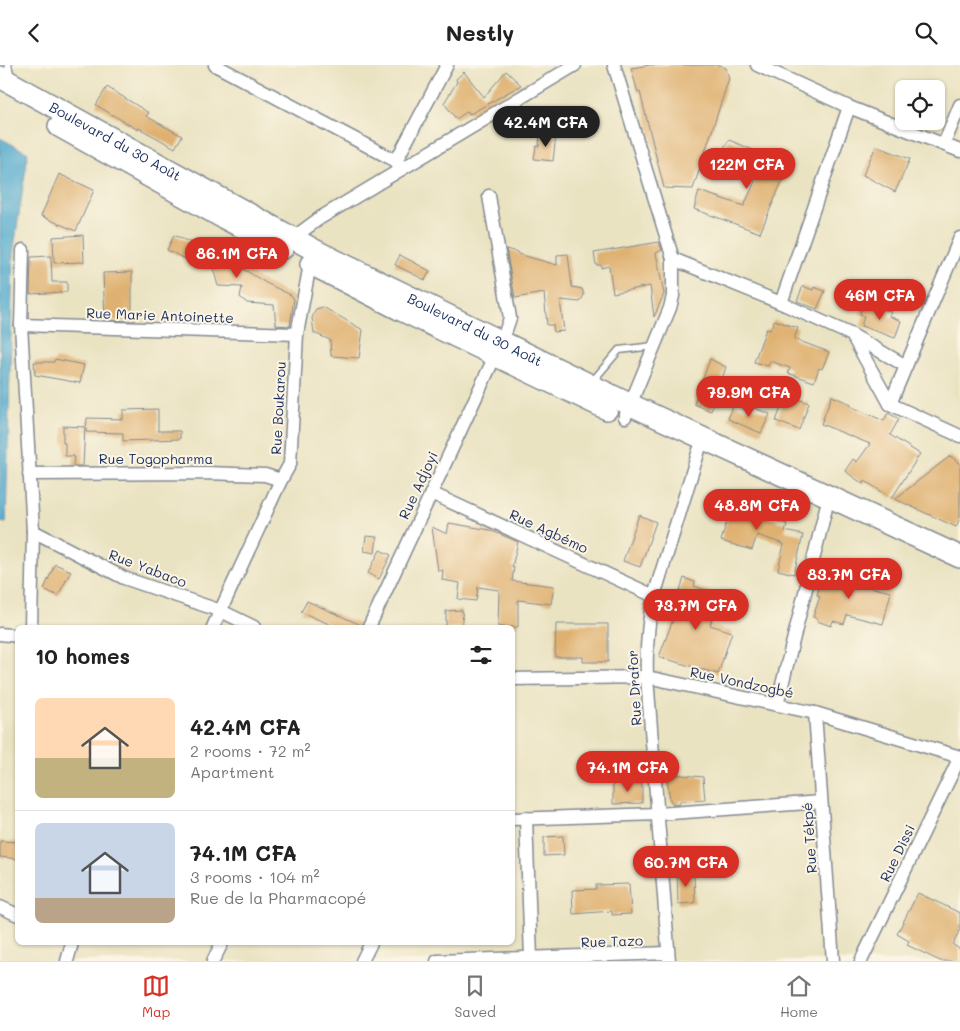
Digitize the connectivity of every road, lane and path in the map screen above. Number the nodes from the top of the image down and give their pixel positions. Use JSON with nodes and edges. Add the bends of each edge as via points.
{"nodes":[{"id":1,"x":215,"y":65,"type":"edge"},
{"id":2,"x":447,"y":65,"type":"edge"},
{"id":3,"x":575,"y":65,"type":"edge"},
{"id":4,"x":614,"y":65,"type":"edge"},
{"id":5,"x":757,"y":65,"type":"edge"},
{"id":6,"x":5,"y":83,"type":"edge"},
{"id":7,"x":960,"y":105,"type":"edge"},
{"id":8,"x":848,"y":107,"type":"junction"},
{"id":9,"x":944,"y":144,"type":"junction"},
{"id":10,"x":960,"y":151,"type":"edge"},
{"id":11,"x":400,"y":164,"type":"junction"},
{"id":12,"x":489,"y":196,"type":"dead end"},
{"id":13,"x":960,"y":238,"type":"edge"},
{"id":14,"x":290,"y":244,"type":"junction"},
{"id":15,"x":23,"y":250,"type":"dead end"},
{"id":16,"x":314,"y":258,"type":"junction"},
{"id":17,"x":673,"y":259,"type":"junction"},
{"id":18,"x":782,"y":303,"type":"junction"},
{"id":19,"x":22,"y":325,"type":"junction"},
{"id":20,"x":297,"y":334,"type":"junction"},
{"id":21,"x":852,"y":335,"type":"junction"},
{"id":22,"x":654,"y":346,"type":"junction"},
{"id":23,"x":499,"y":349,"type":"junction"},
{"id":24,"x":906,"y":366,"type":"junction"},
{"id":25,"x":589,"y":384,"type":"junction"},
{"id":26,"x":890,"y":404,"type":"junction"},
{"id":27,"x":628,"y":411,"type":"junction"},
{"id":28,"x":960,"y":436,"type":"edge"},
{"id":29,"x":699,"y":450,"type":"junction"},
{"id":30,"x":29,"y":474,"type":"junction"},
{"id":31,"x":282,"y":480,"type":"junction"},
{"id":32,"x":431,"y":493,"type":"junction"},
{"id":33,"x":826,"y":508,"type":"junction"},
{"id":34,"x":33,"y":531,"type":"junction"},
{"id":35,"x":960,"y":557,"type":"edge"},
{"id":36,"x":960,"y":570,"type":"edge"},
{"id":37,"x":654,"y":596,"type":"junction"},
{"id":38,"x":221,"y":611,"type":"junction"},
{"id":39,"x":31,"y":625,"type":"edge"},
{"id":40,"x":215,"y":625,"type":"edge"},
{"id":41,"x":250,"y":625,"type":"edge"},
{"id":42,"x":370,"y":625,"type":"edge"},
{"id":43,"x":0,"y":634,"type":"edge"},
{"id":44,"x":15,"y":636,"type":"edge"},
{"id":45,"x":647,"y":677,"type":"junction"},
{"id":46,"x":515,"y":679,"type":"edge"},
{"id":47,"x":777,"y":705,"type":"junction"},
{"id":48,"x":815,"y":713,"type":"junction"},
{"id":49,"x":960,"y":757,"type":"edge"},
{"id":50,"x":821,"y":802,"type":"junction"},
{"id":51,"x":658,"y":814,"type":"junction"},
{"id":52,"x":526,"y":818,"type":"junction"},
{"id":53,"x":515,"y":819,"type":"edge"},
{"id":54,"x":0,"y":907,"type":"edge"},
{"id":55,"x":15,"y":914,"type":"edge"},
{"id":56,"x":71,"y":945,"type":"edge"},
{"id":57,"x":221,"y":945,"type":"edge"},
{"id":58,"x":369,"y":945,"type":"edge"},
{"id":59,"x":668,"y":957,"type":"edge"},
{"id":60,"x":531,"y":958,"type":"junction"},
{"id":61,"x":578,"y":959,"type":"edge"},
{"id":62,"x":67,"y":961,"type":"edge"},
{"id":63,"x":214,"y":961,"type":"edge"},
{"id":64,"x":362,"y":961,"type":"edge"},
{"id":65,"x":437,"y":961,"type":"edge"},
{"id":66,"x":450,"y":961,"type":"edge"},
{"id":67,"x":833,"y":961,"type":"edge"},
{"id":68,"x":861,"y":961,"type":"edge"}],
"edges":[{"from":1,"to":11,"type":"street"},
{"from":2,"to":11,"type":"street"},
{"from":3,"to":11,"type":"street"},
{"from":4,"to":17,"type":"street"},
{"from":5,"to":8,"type":"street"},
{"from":6,"to":14,"type":"highway","name":"Boulevard du 30 Août"},
{"from":7,"to":9,"type":"street"},
{"from":8,"to":9,"type":"street"},
{"from":8,"to":18,"type":"street"},
{"from":9,"to":10,"type":"street"},
{"from":11,"to":14,"type":"street","via":[[320,217]]},
{"from":12,"to":23,"type":"street","name":"Rue Adjoyi","via":[[510,317]]},
{"from":13,"to":24,"type":"street"},
{"from":14,"to":16,"type":"highway","name":"Boulevard du 30 Août"},
{"from":15,"to":19,"type":"street"},
{"from":16,"to":20,"type":"street","name":"Rue Boukarou"},
{"from":16,"to":23,"type":"highway","name":"Boulevard du 30 Août"},
{"from":17,"to":18,"type":"street"},
{"from":17,"to":22,"type":"street","via":[[673,296]]},
{"from":18,"to":21,"type":"street"},
{"from":19,"to":20,"type":"street","name":"Rue Marie Antoinette"},
{"from":19,"to":30,"type":"street"},
{"from":20,"to":31,"type":"street","name":"Rue Boukarou","via":[[290,464]]},
{"from":21,"to":24,"type":"street"},
{"from":21,"to":26,"type":"street"},
{"from":22,"to":25,"type":"lane","via":[[619,350]]},
{"from":22,"to":27,"type":"street"},
{"from":23,"to":25,"type":"highway","name":"Boulevard du 30 Août"},
{"from":23,"to":27,"type":"highway","name":"Boulevard du 30 Août"},
{"from":23,"to":32,"type":"street","name":"Rue Adjoyi"},
{"from":24,"to":26,"type":"street"},
{"from":25,"to":27,"type":"highway","name":"Boulevard du 30 Août"},
{"from":26,"to":28,"type":"street"},
{"from":27,"to":29,"type":"highway","name":"Boulevard du 30 Août"},
{"from":27,"to":35,"type":"highway","name":"Boulevard du 30 Août"},
{"from":29,"to":33,"type":"highway","name":"Boulevard du 30 Août"},
{"from":29,"to":37,"type":"street","name":"Rue Drafor"},
{"from":30,"to":31,"type":"street","name":"Rue Togopharma","via":[[226,474],[265,475]]},
{"from":30,"to":34,"type":"street"},
{"from":31,"to":38,"type":"street","name":"Rue Boukarou"},
{"from":32,"to":37,"type":"street","name":"Rue Agbémo"},
{"from":32,"to":42,"type":"street","name":"Rue Adjoyi"},
{"from":33,"to":36,"type":"highway","name":"Boulevard du 30 Août"},
{"from":33,"to":47,"type":"street"},
{"from":34,"to":38,"type":"street","name":"Rue Yabaco","via":[[124,577]]},
{"from":34,"to":39,"type":"street"},
{"from":37,"to":45,"type":"street","name":"Rue Drafor","via":[[646,643]]},
{"from":38,"to":40,"type":"street","name":"Rue Boukarou"},
{"from":38,"to":41,"type":"street","name":"Rue Yabaco"},
{"from":43,"to":44,"type":"street"},
{"from":45,"to":46,"type":"street","name":"Rue Vondzogbé"},
{"from":45,"to":47,"type":"street","name":"Rue Vondzogbé"},
{"from":45,"to":51,"type":"street","name":"Rue Drafor"},
{"from":47,"to":48,"type":"street","name":"Rue Vondzogbé"},
{"from":48,"to":49,"type":"street","name":"Rue Vondzogbé"},
{"from":48,"to":50,"type":"street","name":"Rue Tékpé"},
{"from":49,"to":68,"type":"street","name":"Rue Dissi"},
{"from":50,"to":51,"type":"street"},
{"from":50,"to":67,"type":"street","name":"Rue Tékpé"},
{"from":51,"to":52,"type":"street"},
{"from":51,"to":59,"type":"street","name":"Rue Drafor"},
{"from":52,"to":53,"type":"street"},
{"from":52,"to":60,"type":"street"},
{"from":54,"to":55,"type":"street"},
{"from":56,"to":62,"type":"street"},
{"from":57,"to":63,"type":"street"},
{"from":58,"to":64,"type":"street"},
{"from":59,"to":61,"type":"street","name":"Rue Tazo"},
{"from":60,"to":61,"type":"street","name":"Rue Tazo"},
{"from":60,"to":66,"type":"street","name":"Rue Tazo"},
{"from":65,"to":66,"type":"street","name":"Rue Tazo"}]}
